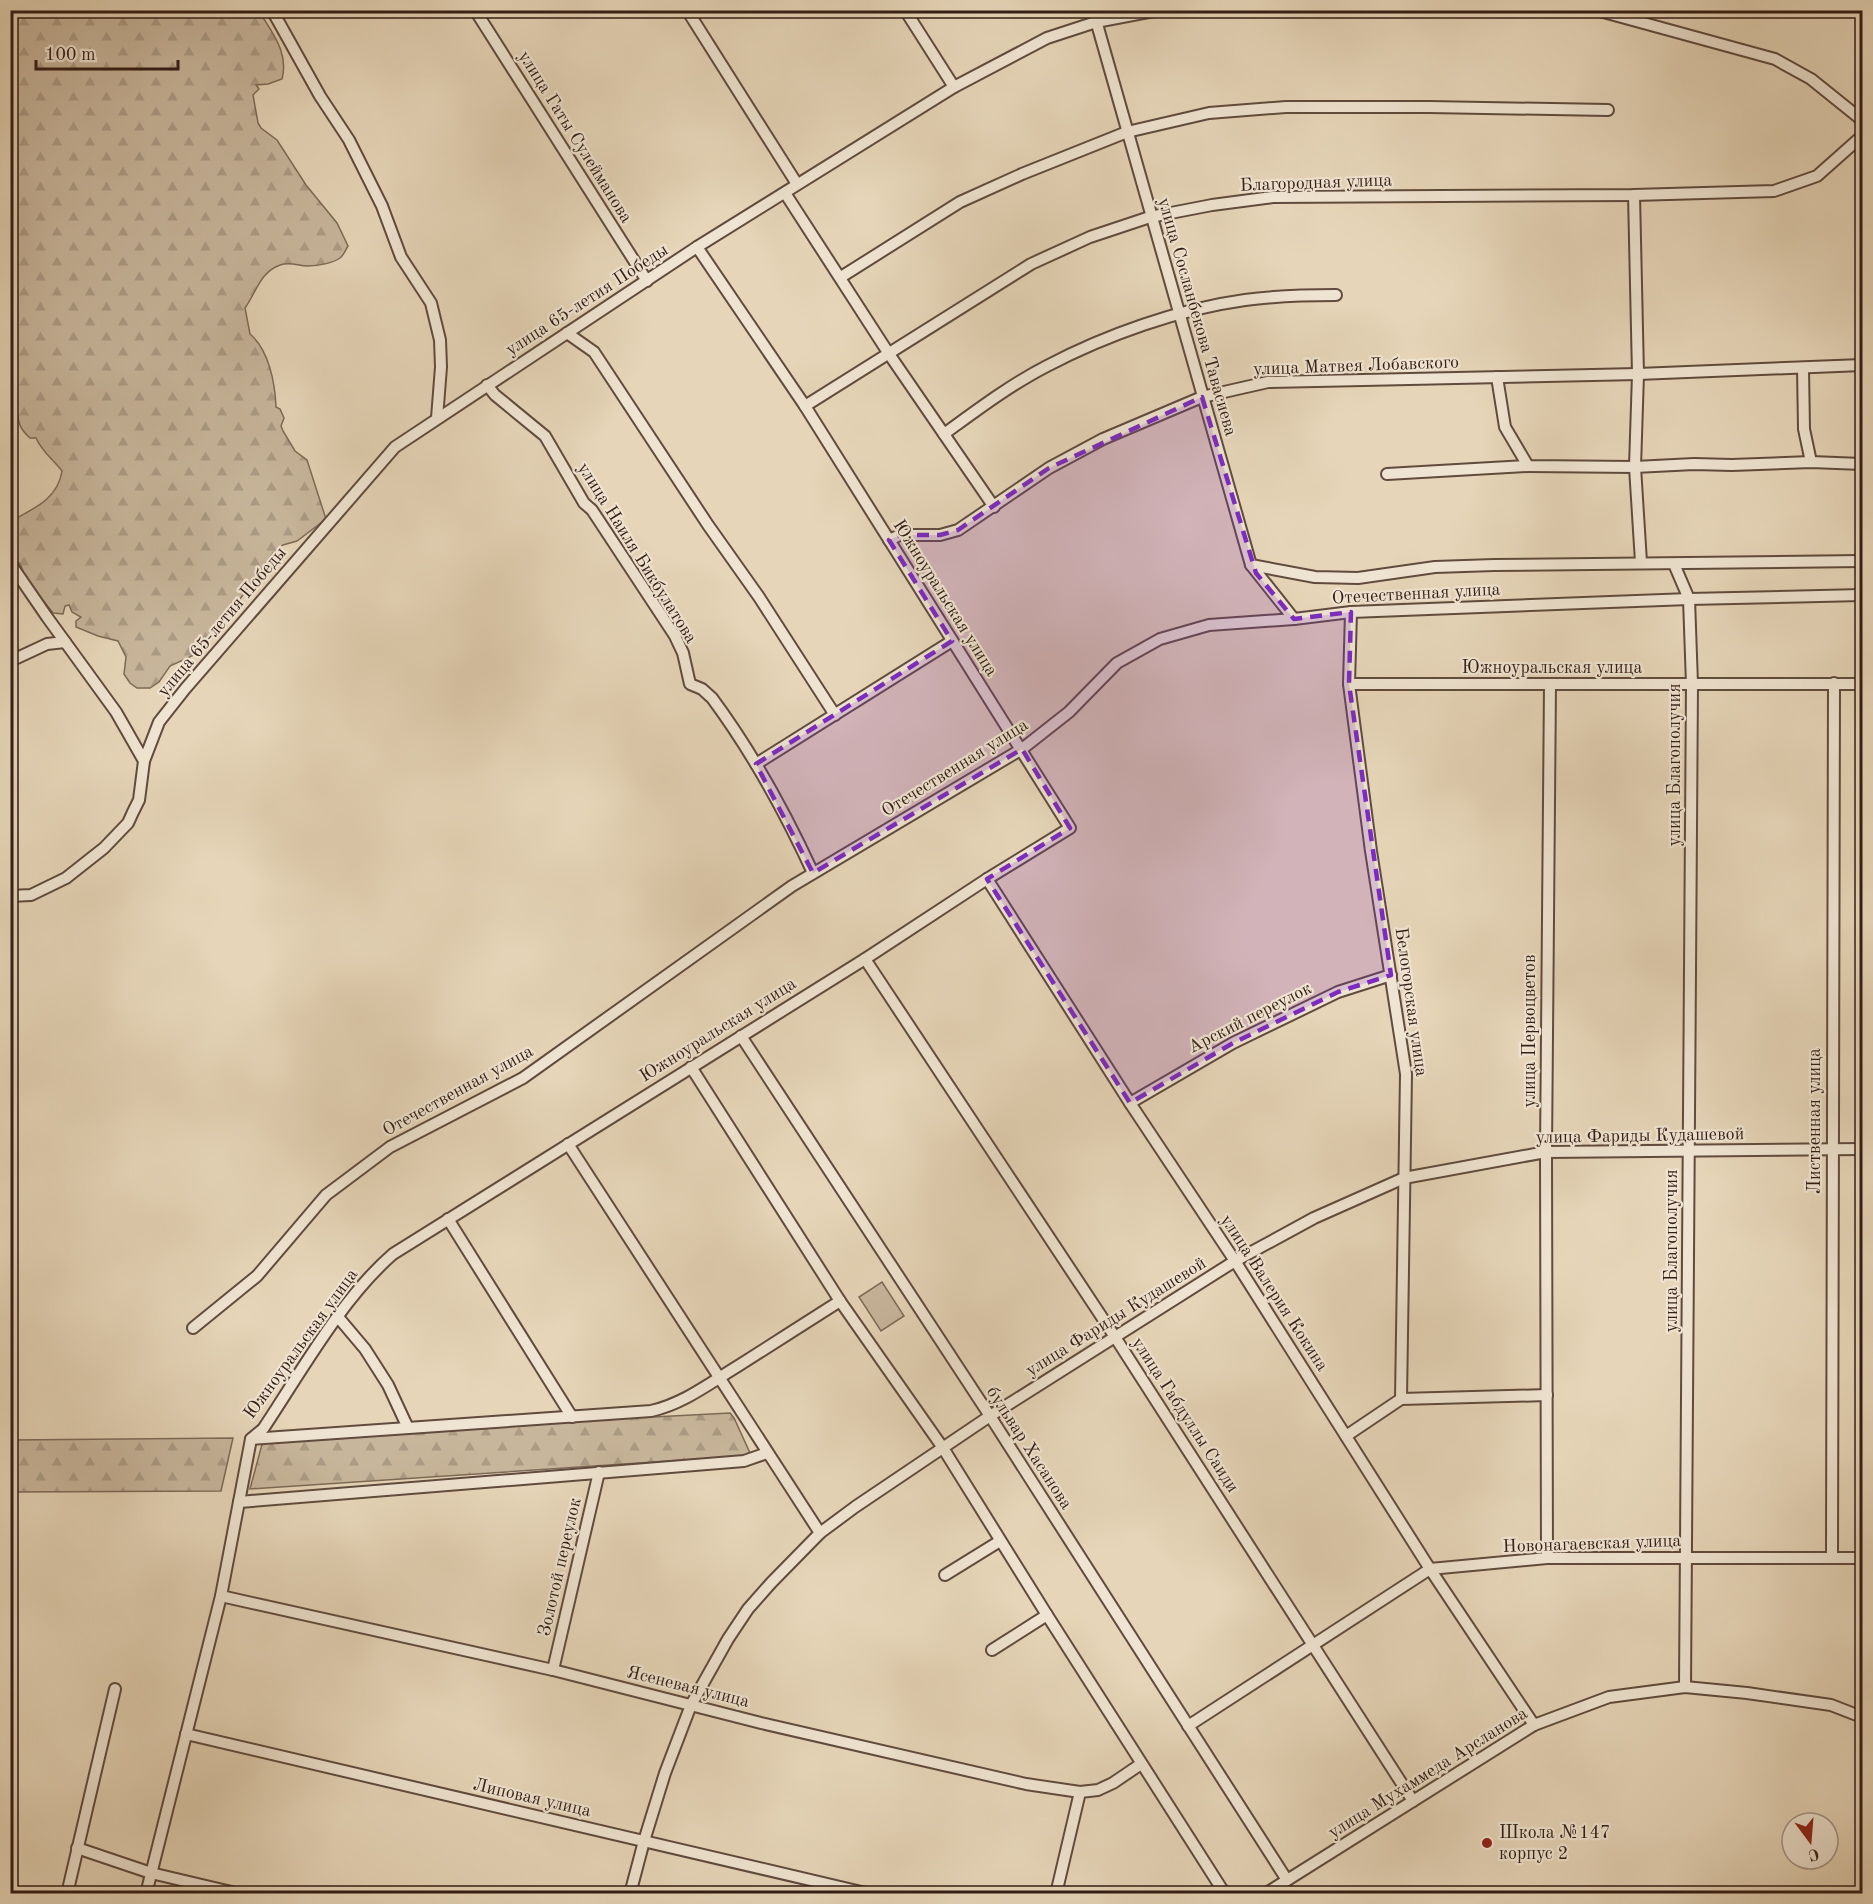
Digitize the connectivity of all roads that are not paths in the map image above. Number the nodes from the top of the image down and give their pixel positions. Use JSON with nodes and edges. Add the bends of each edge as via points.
{"nodes":[{"id":1,"x":272,"y":10,"type":"edge"},
{"id":2,"x":475,"y":10,"type":"edge"},
{"id":3,"x":687,"y":10,"type":"edge"},
{"id":4,"x":905,"y":10,"type":"edge"},
{"id":5,"x":1093,"y":10,"type":"edge"},
{"id":6,"x":1159,"y":10,"type":"edge"},
{"id":7,"x":1596,"y":10,"type":"edge"},
{"id":8,"x":1096,"y":22,"type":"junction"},
{"id":9,"x":954,"y":87,"type":"junction"},
{"id":10,"x":1608,"y":110,"type":"dead end"},
{"id":11,"x":1863,"y":120,"type":"edge"},
{"id":12,"x":1127,"y":132,"type":"junction"},
{"id":13,"x":1863,"y":136,"type":"edge"},
{"id":14,"x":797,"y":184,"type":"junction"},
{"id":15,"x":785,"y":193,"type":"junction"},
{"id":16,"x":1634,"y":195,"type":"junction"},
{"id":17,"x":1150,"y":217,"type":"junction"},
{"id":18,"x":697,"y":247,"type":"junction"},
{"id":19,"x":841,"y":277,"type":"junction"},
{"id":20,"x":647,"y":281,"type":"junction"},
{"id":21,"x":1336,"y":295,"type":"dead end"},
{"id":22,"x":1179,"y":314,"type":"junction"},
{"id":23,"x":567,"y":333,"type":"junction"},
{"id":24,"x":889,"y":354,"type":"junction"},
{"id":25,"x":1863,"y":365,"type":"edge"},
{"id":26,"x":1803,"y":368,"type":"junction"},
{"id":27,"x":1638,"y":374,"type":"junction"},
{"id":28,"x":1497,"y":377,"type":"junction"},
{"id":29,"x":487,"y":385,"type":"junction"},
{"id":30,"x":1202,"y":397,"type":"junction"},
{"id":31,"x":805,"y":406,"type":"junction"},
{"id":32,"x":437,"y":418,"type":"junction"},
{"id":33,"x":944,"y":434,"type":"junction"},
{"id":34,"x":1811,"y":462,"type":"junction"},
{"id":35,"x":1863,"y":464,"type":"edge"},
{"id":36,"x":1528,"y":466,"type":"junction"},
{"id":37,"x":1635,"y":467,"type":"junction"},
{"id":38,"x":1387,"y":474,"type":"dead end"},
{"id":39,"x":994,"y":507,"type":"junction"},
{"id":40,"x":889,"y":540,"type":"junction"},
{"id":41,"x":1863,"y":561,"type":"edge"},
{"id":42,"x":1641,"y":562,"type":"junction"},
{"id":43,"x":10,"y":563,"type":"edge"},
{"id":44,"x":1674,"y":564,"type":"junction"},
{"id":45,"x":1251,"y":565,"type":"junction"},
{"id":46,"x":1863,"y":595,"type":"edge"},
{"id":47,"x":1689,"y":598,"type":"junction"},
{"id":48,"x":1351,"y":612,"type":"junction"},
{"id":49,"x":1294,"y":619,"type":"junction"},
{"id":50,"x":952,"y":641,"type":"junction"},
{"id":51,"x":65,"y":642,"type":"junction"},
{"id":52,"x":10,"y":657,"type":"edge"},
{"id":53,"x":1349,"y":684,"type":"junction"},
{"id":54,"x":1550,"y":684,"type":"junction"},
{"id":55,"x":1692,"y":684,"type":"junction"},
{"id":56,"x":1834,"y":684,"type":"junction"},
{"id":57,"x":1863,"y":684,"type":"edge"},
{"id":58,"x":835,"y":715,"type":"junction"},
{"id":59,"x":1022,"y":749,"type":"junction"},
{"id":60,"x":144,"y":761,"type":"junction"},
{"id":61,"x":756,"y":765,"type":"junction"},
{"id":62,"x":813,"y":873,"type":"junction"},
{"id":63,"x":987,"y":879,"type":"junction"},
{"id":64,"x":10,"y":896,"type":"edge"},
{"id":65,"x":865,"y":959,"type":"junction"},
{"id":66,"x":1391,"y":975,"type":"junction"},
{"id":67,"x":741,"y":1036,"type":"junction"},
{"id":68,"x":691,"y":1067,"type":"junction"},
{"id":69,"x":1130,"y":1103,"type":"junction"},
{"id":70,"x":567,"y":1144,"type":"junction"},
{"id":71,"x":1831,"y":1149,"type":"junction"},
{"id":72,"x":1863,"y":1149,"type":"edge"},
{"id":73,"x":1689,"y":1151,"type":"junction"},
{"id":74,"x":1546,"y":1152,"type":"junction"},
{"id":75,"x":1404,"y":1178,"type":"junction"},
{"id":76,"x":448,"y":1219,"type":"junction"},
{"id":77,"x":1235,"y":1261,"type":"junction"},
{"id":78,"x":840,"y":1301,"type":"junction"},
{"id":79,"x":338,"y":1317,"type":"junction"},
{"id":80,"x":193,"y":1328,"type":"dead end"},
{"id":81,"x":1115,"y":1336,"type":"junction"},
{"id":82,"x":718,"y":1378,"type":"junction"},
{"id":83,"x":1547,"y":1395,"type":"junction"},
{"id":84,"x":1401,"y":1399,"type":"junction"},
{"id":85,"x":990,"y":1416,"type":"junction"},
{"id":86,"x":573,"y":1417,"type":"junction"},
{"id":87,"x":408,"y":1428,"type":"junction"},
{"id":88,"x":1346,"y":1436,"type":"junction"},
{"id":89,"x":251,"y":1439,"type":"junction"},
{"id":90,"x":943,"y":1448,"type":"junction"},
{"id":91,"x":767,"y":1453,"type":"junction"},
{"id":92,"x":599,"y":1472,"type":"junction"},
{"id":93,"x":239,"y":1502,"type":"junction"},
{"id":94,"x":820,"y":1533,"type":"junction"},
{"id":95,"x":1000,"y":1541,"type":"junction"},
{"id":96,"x":1548,"y":1558,"type":"junction"},
{"id":97,"x":1686,"y":1558,"type":"junction"},
{"id":98,"x":1832,"y":1558,"type":"junction"},
{"id":99,"x":1863,"y":1558,"type":"edge"},
{"id":100,"x":1430,"y":1569,"type":"junction"},
{"id":101,"x":945,"y":1575,"type":"dead end"},
{"id":102,"x":221,"y":1596,"type":"junction"},
{"id":103,"x":1047,"y":1615,"type":"junction"},
{"id":104,"x":1313,"y":1645,"type":"junction"},
{"id":105,"x":992,"y":1650,"type":"dead end"},
{"id":106,"x":553,"y":1670,"type":"junction"},
{"id":107,"x":1685,"y":1687,"type":"junction"},
{"id":108,"x":115,"y":1689,"type":"dead end"},
{"id":109,"x":691,"y":1705,"type":"junction"},
{"id":110,"x":1863,"y":1717,"type":"edge"},
{"id":111,"x":1534,"y":1725,"type":"junction"},
{"id":112,"x":1188,"y":1726,"type":"junction"},
{"id":113,"x":186,"y":1734,"type":"junction"},
{"id":114,"x":1141,"y":1764,"type":"junction"},
{"id":115,"x":1080,"y":1792,"type":"junction"},
{"id":116,"x":1413,"y":1801,"type":"junction"},
{"id":117,"x":644,"y":1841,"type":"junction"},
{"id":118,"x":77,"y":1848,"type":"junction"},
{"id":119,"x":151,"y":1873,"type":"junction"},
{"id":120,"x":1287,"y":1880,"type":"junction"},
{"id":121,"x":67,"y":1893,"type":"edge"},
{"id":122,"x":147,"y":1893,"type":"edge"},
{"id":123,"x":240,"y":1893,"type":"edge"},
{"id":124,"x":630,"y":1893,"type":"edge"},
{"id":125,"x":870,"y":1893,"type":"edge"},
{"id":126,"x":1056,"y":1893,"type":"edge"},
{"id":127,"x":1225,"y":1893,"type":"edge"},
{"id":128,"x":1265,"y":1893,"type":"edge"}],
"edges":[{"from":1,"to":32,"type":"street","via":[[349,140],[382,206],[401,257],[431,303],[440,340]]},
{"from":2,"to":20,"type":"street","name":"улица Гаты Сулейманова"},
{"from":3,"to":14,"type":"street"},
{"from":4,"to":9,"type":"street"},
{"from":5,"to":8,"type":"street","name":"улица Сосланбекова Тавасиева"},
{"from":6,"to":8,"type":"street","name":"улица 65-летия Победы"},
{"from":7,"to":11,"type":"street","via":[[1775,59],[1811,79]]},
{"from":8,"to":9,"type":"street","name":"улица 65-летия Победы","via":[[1047,38]]},
{"from":8,"to":12,"type":"street","name":"улица Сосланбекова Тавасиева"},
{"from":9,"to":14,"type":"street","name":"улица 65-летия Победы"},
{"from":10,"to":12,"type":"street","via":[[1286,107],[1209,113]]},
{"from":12,"to":17,"type":"street","name":"улица Сосланбекова Тавасиева"},
{"from":12,"to":19,"type":"street","via":[[960,202]]},
{"from":13,"to":16,"type":"street","name":"Благородная улица","via":[[1817,176],[1774,191]]},
{"from":14,"to":15,"type":"street","name":"улица 65-летия Победы"},
{"from":15,"to":18,"type":"street","name":"улица 65-летия Победы"},
{"from":15,"to":19,"type":"street"},
{"from":16,"to":17,"type":"street","name":"Благородная улица","via":[[1273,198]]},
{"from":16,"to":27,"type":"street"},
{"from":17,"to":22,"type":"street","name":"улица Сосланбекова Тавасиева"},
{"from":17,"to":24,"type":"street","name":"Благородная улица","via":[[1090,237],[1031,264]]},
{"from":18,"to":20,"type":"street","name":"улица 65-летия Победы"},
{"from":18,"to":31,"type":"street","name":"Южноуральская улица"},
{"from":19,"to":24,"type":"street"},
{"from":20,"to":23,"type":"street","name":"улица 65-летия Победы"},
{"from":21,"to":22,"type":"street","via":[[1245,300]]},
{"from":22,"to":30,"type":"street","name":"улица Сосланбекова Тавасиева"},
{"from":22,"to":33,"type":"street","via":[[1086,347],[1046,366]]},
{"from":23,"to":29,"type":"street","name":"улица 65-летия Победы"},
{"from":23,"to":58,"type":"street","via":[[594,352]]},
{"from":24,"to":31,"type":"street","name":"Благородная улица"},
{"from":24,"to":33,"type":"street"},
{"from":25,"to":26,"type":"street","name":"улица Матвея Лобавского"},
{"from":26,"to":27,"type":"street","name":"улица Матвея Лобавского"},
{"from":26,"to":34,"type":"street","via":[[1804,429]]},
{"from":27,"to":28,"type":"street","name":"улица Матвея Лобавского"},
{"from":27,"to":37,"type":"street"},
{"from":28,"to":30,"type":"street","name":"улица Матвея Лобавского","via":[[1268,382]]},
{"from":28,"to":36,"type":"street","via":[[1505,427]]},
{"from":29,"to":32,"type":"street","name":"улица 65-летия Победы"},
{"from":29,"to":61,"type":"street","name":"улица Наиля Бикбулатова","via":[[545,436],[584,503],[675,636],[690,684],[712,698]]},
{"from":30,"to":39,"type":"street","name":"улица Матвея Лобавского","via":[[1103,439],[1049,468]]},
{"from":30,"to":45,"type":"street","name":"улица Сосланбекова Тавасиева"},
{"from":31,"to":40,"type":"street","name":"Южноуральская улица"},
{"from":32,"to":60,"type":"street","name":"улица 65-летия Победы","via":[[395,447],[186,689],[159,722]]},
{"from":33,"to":39,"type":"street"},
{"from":34,"to":35,"type":"street"},
{"from":34,"to":37,"type":"street"},
{"from":36,"to":37,"type":"street"},
{"from":36,"to":38,"type":"street"},
{"from":37,"to":42,"type":"street"},
{"from":39,"to":40,"type":"street","name":"улица Матвея Лобавского","via":[[958,530],[940,535],[900,535]]},
{"from":40,"to":50,"type":"street","name":"Южноуральская улица"},
{"from":41,"to":44,"type":"street"},
{"from":42,"to":44,"type":"street"},
{"from":42,"to":45,"type":"street","via":[[1435,567],[1358,578],[1314,577]]},
{"from":43,"to":51,"type":"street"},
{"from":44,"to":47,"type":"street"},
{"from":45,"to":49,"type":"street","name":"улица Сосланбекова Тавасиева"},
{"from":46,"to":47,"type":"street","name":"Отечественная улица"},
{"from":47,"to":48,"type":"street","name":"Отечественная улица"},
{"from":47,"to":55,"type":"street","name":"улица Благополучия"},
{"from":48,"to":49,"type":"street","name":"Отечественная улица"},
{"from":48,"to":53,"type":"street","name":"Белогорская улица"},
{"from":49,"to":59,"type":"street","name":"Отечественная улица","via":[[1209,625],[1160,639],[1117,663],[1069,712]]},
{"from":50,"to":58,"type":"street"},
{"from":50,"to":59,"type":"street","name":"Южноуральская улица"},
{"from":51,"to":52,"type":"street"},
{"from":51,"to":60,"type":"street","via":[[116,712]]},
{"from":53,"to":54,"type":"street","name":"Южноуральская улица"},
{"from":53,"to":66,"type":"street","name":"Белогорская улица"},
{"from":54,"to":55,"type":"street","name":"Южноуральская улица"},
{"from":54,"to":74,"type":"street","name":"улица Первоцветов"},
{"from":55,"to":56,"type":"street","name":"Южноуральская улица"},
{"from":55,"to":73,"type":"street","name":"улица Благополучия"},
{"from":56,"to":57,"type":"street","name":"Южноуральская улица"},
{"from":56,"to":71,"type":"street","name":"Лиственная улица"},
{"from":58,"to":61,"type":"street"},
{"from":59,"to":62,"type":"street","name":"Отечественная улица"},
{"from":59,"to":63,"type":"street","name":"Южноуральская улица","via":[[1070,828]]},
{"from":60,"to":64,"type":"street","name":"улица 65-летия Победы","via":[[139,800],[128,823],[104,848],[66,878],[31,895]]},
{"from":61,"to":62,"type":"street","name":"улица Наиля Бикбулатова"},
{"from":62,"to":80,"type":"street","name":"Отечественная улица","via":[[523,1077],[390,1147],[326,1196],[257,1276]]},
{"from":63,"to":65,"type":"street","name":"Южноуральская улица"},
{"from":63,"to":69,"type":"street","name":"улица Валерия Кокина"},
{"from":65,"to":67,"type":"street","name":"Южноуральская улица"},
{"from":65,"to":81,"type":"street","name":"улица Габдуллы Саиди"},
{"from":66,"to":69,"type":"street","name":"Арский переулок","via":[[1338,992],[1233,1043]]},
{"from":66,"to":75,"type":"street","name":"Белогорская улица","via":[[1406,1074]]},
{"from":67,"to":68,"type":"street","name":"Южноуральская улица"},
{"from":67,"to":85,"type":"street","name":"бульвар Хасанова"},
{"from":68,"to":70,"type":"street","name":"Южноуральская улица"},
{"from":68,"to":78,"type":"street"},
{"from":69,"to":77,"type":"street","name":"улица Валерия Кокина"},
{"from":70,"to":76,"type":"street","name":"Южноуральская улица"},
{"from":70,"to":82,"type":"street"},
{"from":71,"to":72,"type":"street","name":"улица Фариды Кудашевой"},
{"from":71,"to":73,"type":"street","name":"улица Фариды Кудашевой"},
{"from":71,"to":98,"type":"street","name":"Лиственная улица"},
{"from":73,"to":74,"type":"street","name":"улица Фариды Кудашевой"},
{"from":73,"to":97,"type":"street","name":"улица Благополучия"},
{"from":74,"to":75,"type":"street","name":"улица Фариды Кудашевой"},
{"from":74,"to":83,"type":"street","name":"улица Первоцветов"},
{"from":75,"to":77,"type":"street","name":"улица Фариды Кудашевой","via":[[1314,1218]]},
{"from":75,"to":84,"type":"street","name":"Белогорская улица"},
{"from":76,"to":79,"type":"street","name":"Южноуральская улица","via":[[377,1268]]},
{"from":76,"to":86,"type":"street"},
{"from":77,"to":81,"type":"street","name":"улица Фариды Кудашевой"},
{"from":77,"to":88,"type":"street","name":"улица Валерия Кокина"},
{"from":78,"to":82,"type":"street"},
{"from":78,"to":90,"type":"street"},
{"from":79,"to":87,"type":"street","via":[[388,1385]]},
{"from":79,"to":89,"type":"street","name":"Южноуральская улица","via":[[263,1428]]},
{"from":81,"to":85,"type":"street","name":"улица Фариды Кудашевой"},
{"from":81,"to":104,"type":"street","name":"улица Габдуллы Саиди"},
{"from":82,"to":86,"type":"street","via":[[673,1406]]},
{"from":82,"to":91,"type":"street"},
{"from":83,"to":84,"type":"street"},
{"from":83,"to":96,"type":"street","name":"улица Первоцветов"},
{"from":84,"to":88,"type":"street"},
{"from":85,"to":90,"type":"street","name":"улица Фариды Кудашевой"},
{"from":85,"to":112,"type":"street","name":"бульвар Хасанова"},
{"from":86,"to":87,"type":"street"},
{"from":87,"to":89,"type":"street"},
{"from":88,"to":100,"type":"street","name":"улица Валерия Кокина"},
{"from":89,"to":93,"type":"street","name":"Южноуральская улица"},
{"from":90,"to":94,"type":"street","name":"улица Фариды Кудашевой"},
{"from":90,"to":95,"type":"street"},
{"from":91,"to":92,"type":"street","via":[[744,1461]]},
{"from":91,"to":94,"type":"street"},
{"from":92,"to":93,"type":"street"},
{"from":92,"to":106,"type":"street","name":"Золотой переулок"},
{"from":93,"to":102,"type":"street","name":"Южноуральская улица"},
{"from":94,"to":109,"type":"street","name":"улица Фариды Кудашевой","via":[[748,1609]]},
{"from":95,"to":101,"type":"street"},
{"from":95,"to":103,"type":"street"},
{"from":96,"to":97,"type":"street","name":"Новонагаевская улица"},
{"from":96,"to":100,"type":"street","name":"Новонагаевская улица"},
{"from":97,"to":98,"type":"street","name":"Новонагаевская улица"},
{"from":97,"to":107,"type":"street","name":"улица Благополучия"},
{"from":98,"to":99,"type":"street","name":"Новонагаевская улица"},
{"from":100,"to":104,"type":"street","name":"Новонагаевская улица"},
{"from":100,"to":111,"type":"street","name":"улица Валерия Кокина"},
{"from":102,"to":106,"type":"street","name":"Ясеневая улица"},
{"from":102,"to":113,"type":"street","name":"Южноуральская улица"},
{"from":103,"to":105,"type":"street"},
{"from":103,"to":114,"type":"street"},
{"from":104,"to":112,"type":"street","name":"Новонагаевская улица"},
{"from":104,"to":116,"type":"street","name":"улица Габдуллы Саиди"},
{"from":106,"to":109,"type":"street","name":"Ясеневая улица"},
{"from":107,"to":110,"type":"street","name":"улица Мухаммеда Арсланова","via":[[1831,1705]]},
{"from":107,"to":111,"type":"street","name":"улица Мухаммеда Арсланова","via":[[1609,1696]]},
{"from":108,"to":118,"type":"street"},
{"from":109,"to":115,"type":"street","name":"Ясеневая улица","via":[[1015,1781]]},
{"from":109,"to":117,"type":"street","name":"улица Фариды Кудашевой"},
{"from":111,"to":116,"type":"street","name":"улица Мухаммеда Арсланова"},
{"from":112,"to":120,"type":"street","name":"бульвар Хасанова"},
{"from":113,"to":117,"type":"street","name":"Липовая улица"},
{"from":113,"to":119,"type":"street","name":"Южноуральская улица"},
{"from":114,"to":115,"type":"street","name":"Ясеневая улица","via":[[1098,1790]]},
{"from":114,"to":127,"type":"street"},
{"from":115,"to":126,"type":"street"},
{"from":116,"to":120,"type":"street","name":"улица Мухаммеда Арсланова"},
{"from":117,"to":124,"type":"street","name":"улица Фариды Кудашевой"},
{"from":117,"to":125,"type":"street","name":"Липовая улица"},
{"from":118,"to":119,"type":"street"},
{"from":118,"to":121,"type":"street"},
{"from":119,"to":122,"type":"street","name":"Южноуральская улица"},
{"from":119,"to":123,"type":"street"},
{"from":120,"to":128,"type":"street","name":"улица Мухаммеда Арсланова"}]}
